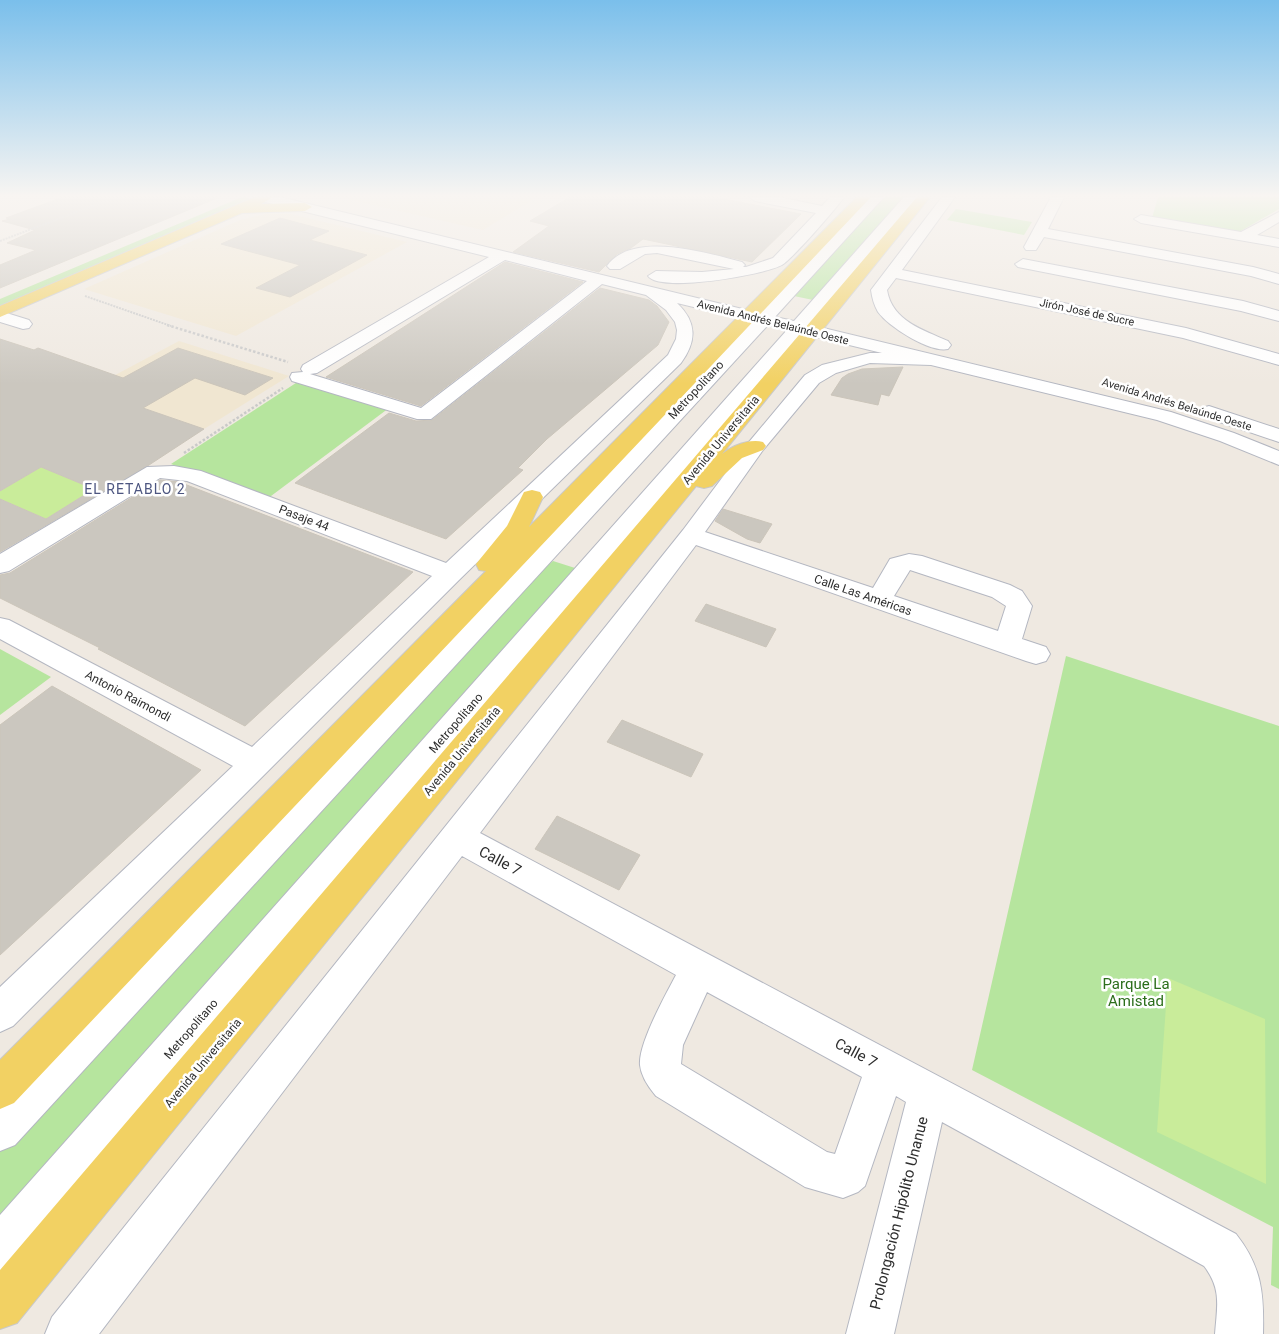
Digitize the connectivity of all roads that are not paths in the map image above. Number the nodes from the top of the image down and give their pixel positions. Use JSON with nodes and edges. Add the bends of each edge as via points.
{"nodes":[{"id":1,"x":92,"y":259,"type":"edge"},
{"id":2,"x":115,"y":259,"type":"edge"},
{"id":3,"x":492,"y":259,"type":"edge"},
{"id":4,"x":532,"y":259,"type":"edge"},
{"id":5,"x":553,"y":259,"type":"edge"},
{"id":6,"x":620,"y":259,"type":"edge"},
{"id":7,"x":704,"y":259,"type":"edge"},
{"id":8,"x":779,"y":259,"type":"edge"},
{"id":9,"x":808,"y":259,"type":"edge"},
{"id":10,"x":862,"y":259,"type":"edge"},
{"id":11,"x":868,"y":259,"type":"edge"},
{"id":12,"x":903,"y":259,"type":"edge"},
{"id":13,"x":1025,"y":259,"type":"edge"},
{"id":14,"x":1185,"y":259,"type":"edge"},
{"id":15,"x":542,"y":264,"type":"junction"},
{"id":16,"x":1023,"y":264,"type":"junction"},
{"id":17,"x":603,"y":267,"type":"junction"},
{"id":18,"x":756,"y":269,"type":"junction"},
{"id":19,"x":893,"y":273,"type":"junction"},
{"id":20,"x":1279,"y":279,"type":"edge"},
{"id":21,"x":649,"y":282,"type":"junction"},
{"id":22,"x":717,"y":292,"type":"dead end"},
{"id":23,"x":1006,"y":295,"type":"junction"},
{"id":24,"x":0,"y":296,"type":"edge"},
{"id":25,"x":758,"y":309,"type":"junction"},
{"id":26,"x":0,"y":312,"type":"edge"},
{"id":27,"x":0,"y":316,"type":"edge"},
{"id":28,"x":811,"y":323,"type":"junction"},
{"id":29,"x":23,"y":324,"type":"dead end"},
{"id":30,"x":1262,"y":328,"type":"edge"},
{"id":31,"x":936,"y":352,"type":"junction"},
{"id":32,"x":1279,"y":360,"type":"edge"},
{"id":33,"x":1135,"y":391,"type":"dead end"},
{"id":34,"x":1279,"y":436,"type":"edge"},
{"id":35,"x":756,"y":446,"type":"junction"},
{"id":36,"x":1279,"y":459,"type":"edge"},
{"id":37,"x":532,"y":497,"type":"junction"},
{"id":38,"x":662,"y":511,"type":"junction"},
{"id":39,"x":691,"y":535,"type":"junction"},
{"id":40,"x":0,"y":565,"type":"edge"},
{"id":41,"x":450,"y":574,"type":"junction"},
{"id":42,"x":879,"y":600,"type":"junction"},
{"id":43,"x":0,"y":627,"type":"edge"},
{"id":44,"x":446,"y":631,"type":"junction"},
{"id":45,"x":1007,"y":644,"type":"junction"},
{"id":46,"x":1036,"y":654,"type":"dead end"},
{"id":47,"x":256,"y":764,"type":"junction"},
{"id":48,"x":457,"y":837,"type":"junction"},
{"id":49,"x":699,"y":968,"type":"junction"},
{"id":50,"x":0,"y":1013,"type":"edge"},
{"id":51,"x":885,"y":1069,"type":"junction"},
{"id":52,"x":0,"y":1089,"type":"edge"},
{"id":53,"x":929,"y":1092,"type":"junction"},
{"id":54,"x":0,"y":1130,"type":"edge"},
{"id":55,"x":0,"y":1249,"type":"edge"},
{"id":56,"x":0,"y":1306,"type":"edge"},
{"id":57,"x":69,"y":1334,"type":"edge"},
{"id":58,"x":870,"y":1334,"type":"edge"},
{"id":59,"x":1238,"y":1334,"type":"edge"}],
"edges":[{"from":1,"to":24,"type":"main road"},
{"from":2,"to":26,"type":"main road"},
{"from":3,"to":17,"type":"street","via":[[304,373],[424,415]]},
{"from":4,"to":15,"type":"street"},
{"from":5,"to":15,"type":"street"},
{"from":6,"to":17,"type":"street"},
{"from":7,"to":18,"type":"street"},
{"from":8,"to":18,"type":"street"},
{"from":9,"to":25,"type":"street","name":"Metropolitano"},
{"from":10,"to":28,"type":"street","name":"Metropolitano"},
{"from":11,"to":28,"type":"main road","name":"Avenida Universitaria"},
{"from":12,"to":19,"type":"street"},
{"from":13,"to":16,"type":"street"},
{"from":14,"to":20,"type":"street"},
{"from":15,"to":17,"type":"street","via":[[577,272],[583,266]]},
{"from":16,"to":23,"type":"street"},
{"from":16,"to":30,"type":"street","via":[[1243,306]]},
{"from":17,"to":21,"type":"street","name":"Avenida Andrés Belaúnde Oeste"},
{"from":18,"to":21,"type":"street"},
{"from":19,"to":23,"type":"street","name":"Jirón José de Sucre"},
{"from":19,"to":31,"type":"street","via":[[879,290],[879,300],[887,312]]},
{"from":21,"to":22,"type":"street","name":"Avenida Andrés Belaúnde Oeste"},
{"from":21,"to":25,"type":"street","name":"Avenida Andrés Belaúnde Oeste"},
{"from":21,"to":37,"type":"street","via":[[682,318],[686,332],[682,350]]},
{"from":23,"to":30,"type":"street","name":"Jirón José de Sucre","via":[[1186,333]]},
{"from":25,"to":28,"type":"street","name":"Avenida Andrés Belaúnde Oeste"},
{"from":25,"to":44,"type":"main road"},
{"from":25,"to":54,"type":"street","name":"Metropolitano"},
{"from":27,"to":29,"type":"street"},
{"from":28,"to":31,"type":"street","name":"Avenida Andrés Belaúnde Oeste"},
{"from":28,"to":38,"type":"main road","name":"Avenida Universitaria"},
{"from":28,"to":55,"type":"street","name":"Metropolitano"},
{"from":30,"to":32,"type":"street","name":"Jirón José de Sucre"},
{"from":31,"to":35,"type":"street","via":[[870,358],[829,369],[812,380]]},
{"from":31,"to":36,"type":"street","name":"Avenida Andrés Belaúnde Oeste","via":[[1042,374],[1090,388]]},
{"from":33,"to":34,"type":"street","name":"Avenida Andrés Belaúnde Oeste"},
{"from":35,"to":38,"type":"main road","via":[[735,454],[698,487]]},
{"from":35,"to":39,"type":"street"},
{"from":37,"to":41,"type":"street"},
{"from":37,"to":44,"type":"main road","via":[[517,529],[458,600]]},
{"from":38,"to":56,"type":"main road","name":"Avenida Universitaria"},
{"from":39,"to":42,"type":"street","name":"Calle Las Américas"},
{"from":39,"to":48,"type":"street"},
{"from":40,"to":41,"type":"street","name":"Pasaje 44","via":[[156,472],[174,472],[194,476]]},
{"from":41,"to":47,"type":"street"},
{"from":42,"to":45,"type":"street","name":"Calle Las Américas"},
{"from":42,"to":45,"type":"street","via":[[899,565],[909,562],[1001,591],[1013,597],[1019,606]]},
{"from":43,"to":47,"type":"street","name":"Antonio Raimondi"},
{"from":44,"to":52,"type":"main road"},
{"from":45,"to":46,"type":"street","name":"Calle Las Américas"},
{"from":47,"to":50,"type":"street"},
{"from":48,"to":49,"type":"street","name":"Calle 7"},
{"from":48,"to":57,"type":"street"},
{"from":49,"to":51,"type":"street","name":"Calle 7"},
{"from":49,"to":51,"type":"street","via":[[664,1046],[660,1065],[663,1073],[670,1082],[820,1172],[843,1177],[850,1171]]},
{"from":51,"to":53,"type":"street","name":"Calle 7"},
{"from":53,"to":58,"type":"street","name":"Prolongación Hipólito Unanue"},
{"from":53,"to":59,"type":"street","name":"Calle 7","via":[[1220,1250],[1233,1264],[1240,1283]]}]}
